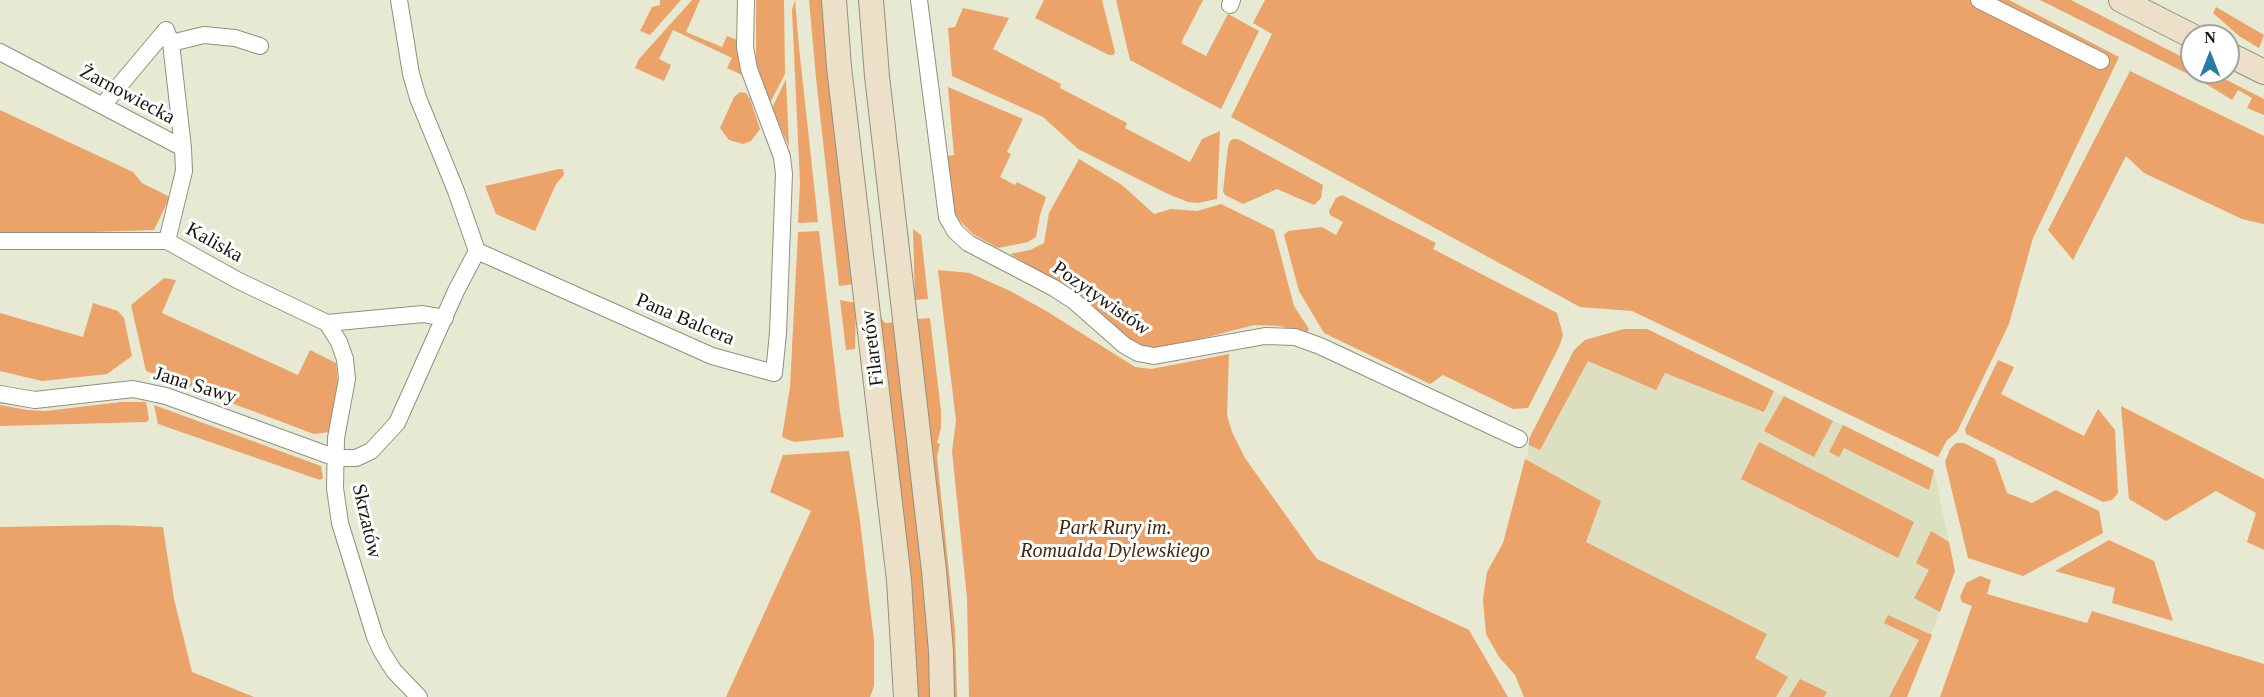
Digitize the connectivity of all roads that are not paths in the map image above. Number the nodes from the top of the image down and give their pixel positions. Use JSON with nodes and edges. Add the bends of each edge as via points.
{"nodes":[{"id":1,"x":399,"y":0,"type":"edge"},
{"id":2,"x":746,"y":0,"type":"edge"},
{"id":3,"x":834,"y":0,"type":"edge"},
{"id":4,"x":871,"y":0,"type":"edge"},
{"id":5,"x":919,"y":0,"type":"edge"},
{"id":6,"x":1979,"y":0,"type":"edge"},
{"id":7,"x":2121,"y":0,"type":"edge"},
{"id":8,"x":2180,"y":30,"type":"edge"},
{"id":9,"x":171,"y":43,"type":"junction"},
{"id":10,"x":260,"y":46,"type":"dead end"},
{"id":11,"x":0,"y":52,"type":"edge"},
{"id":12,"x":2240,"y":60,"type":"edge"},
{"id":13,"x":2101,"y":61,"type":"dead end"},
{"id":14,"x":2264,"y":72,"type":"edge"},
{"id":15,"x":104,"y":105,"type":"junction"},
{"id":16,"x":183,"y":148,"type":"junction"},
{"id":17,"x":860,"y":237,"type":"junction"},
{"id":18,"x":167,"y":241,"type":"junction"},
{"id":19,"x":0,"y":242,"type":"edge"},
{"id":20,"x":897,"y":243,"type":"junction"},
{"id":21,"x":477,"y":251,"type":"junction"},
{"id":22,"x":445,"y":318,"type":"junction"},
{"id":23,"x":327,"y":323,"type":"junction"},
{"id":24,"x":0,"y":394,"type":"edge"},
{"id":25,"x":1520,"y":439,"type":"dead end"},
{"id":26,"x":336,"y":458,"type":"junction"},
{"id":27,"x":419,"y":697,"type":"edge"},
{"id":28,"x":906,"y":697,"type":"edge"},
{"id":29,"x":942,"y":697,"type":"edge"}],
"edges":[{"from":1,"to":21,"type":"street","via":[[418,98]]},
{"from":2,"to":21,"type":"street","name":"Pana Balcera","via":[[748,69],[782,157],[784,174],[774,373],[712,356]]},
{"from":3,"to":17,"type":"main road","name":"Filaretów"},
{"from":4,"to":20,"type":"main road","name":"Filaretów"},
{"from":5,"to":25,"type":"street","name":"Pozytywistów","via":[[947,217],[968,243],[1054,288],[1138,353],[1154,356],[1265,336],[1295,337]]},
{"from":6,"to":13,"type":"street"},
{"from":7,"to":8,"type":"main road"},
{"from":9,"to":10,"type":"street","via":[[204,35],[235,38]]},
{"from":9,"to":15,"type":"street","via":[[166,30]]},
{"from":9,"to":16,"type":"street"},
{"from":11,"to":15,"type":"street","name":"Żarnowiecka"},
{"from":12,"to":14,"type":"main road"},
{"from":15,"to":16,"type":"street","name":"Żarnowiecka"},
{"from":16,"to":18,"type":"street","name":"Żarnowiecka","via":[[184,171]]},
{"from":17,"to":20,"type":"main road","via":[[879,250]]},
{"from":17,"to":28,"type":"main road","name":"Filaretów","via":[[899,580]]},
{"from":18,"to":19,"type":"street","name":"Kaliska"},
{"from":18,"to":23,"type":"street","name":"Kaliska"},
{"from":20,"to":29,"type":"main road","name":"Filaretów","via":[[934,571]]},
{"from":21,"to":22,"type":"street","name":"Skrzatów"},
{"from":22,"to":23,"type":"street","via":[[423,314]]},
{"from":22,"to":26,"type":"street","name":"Skrzatów","via":[[397,423],[364,455]]},
{"from":23,"to":26,"type":"street","via":[[339,342],[347,379]]},
{"from":24,"to":26,"type":"street","name":"Jana Sawy","via":[[34,400],[133,389],[166,396]]},
{"from":26,"to":27,"type":"street","name":"Skrzatów","via":[[338,514],[375,637],[394,671]]}]}
